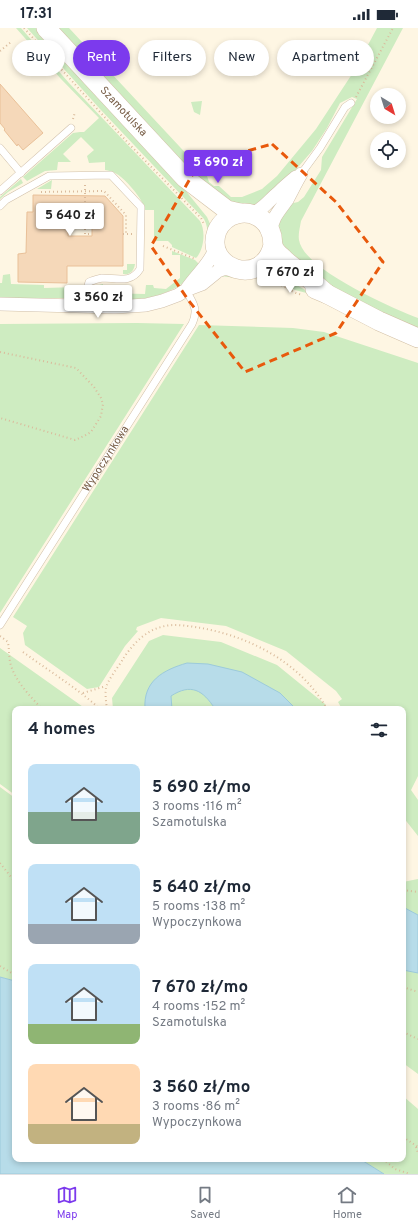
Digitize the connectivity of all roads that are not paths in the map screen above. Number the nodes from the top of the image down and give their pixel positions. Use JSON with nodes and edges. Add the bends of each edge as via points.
{"nodes":[{"id":1,"x":46,"y":28,"type":"edge"},
{"id":2,"x":351,"y":103,"type":"road end"},
{"id":3,"x":71,"y":128,"type":"dead end"},
{"id":4,"x":0,"y":148,"type":"edge"},
{"id":5,"x":21,"y":173,"type":"junction"},
{"id":6,"x":301,"y":174,"type":"junction"},
{"id":7,"x":185,"y":178,"type":"junction"},
{"id":8,"x":0,"y":191,"type":"edge"},
{"id":9,"x":0,"y":206,"type":"edge"},
{"id":10,"x":245,"y":213,"type":"junction"},
{"id":11,"x":212,"y":237,"type":"junction"},
{"id":12,"x":272,"y":238,"type":"junction"},
{"id":13,"x":232,"y":268,"type":"junction"},
{"id":14,"x":257,"y":268,"type":"junction"},
{"id":15,"x":186,"y":290,"type":"junction"},
{"id":16,"x":327,"y":294,"type":"junction"},
{"id":17,"x":0,"y":304,"type":"edge"},
{"id":18,"x":86,"y":306,"type":"junction"},
{"id":19,"x":418,"y":338,"type":"edge"},
{"id":20,"x":0,"y":624,"type":"edge"}],
"edges":[{"from":1,"to":7,"type":"street","name":"Szamotulska"},
{"from":2,"to":6,"type":"lane","via":[[345,107]]},
{"from":3,"to":5,"type":"lane"},
{"from":4,"to":5,"type":"lane"},
{"from":5,"to":8,"type":"lane"},
{"from":6,"to":10,"type":"street","via":[[259,210]]},
{"from":6,"to":12,"type":"street","via":[[275,216]]},
{"from":7,"to":10,"type":"street","name":"Szamotulska","via":[[227,210]]},
{"from":7,"to":11,"type":"street","name":"Szamotulska","via":[[213,220]]},
{"from":9,"to":18,"type":"lane","via":[[49,176],[111,175],[140,207],[140,269],[136,276],[129,279],[100,278],[89,282]]},
{"from":10,"to":11,"type":"street","via":[[230,217]]},
{"from":10,"to":12,"type":"street","via":[[261,218],[267,224]]},
{"from":11,"to":13,"type":"street","via":[[220,258]]},
{"from":11,"to":15,"type":"street","via":[[213,257]]},
{"from":12,"to":14,"type":"street","via":[[269,256]]},
{"from":12,"to":16,"type":"street","via":[[278,253]]},
{"from":13,"to":14,"type":"street"},
{"from":13,"to":15,"type":"street","via":[[223,269],[202,284]]},
{"from":14,"to":16,"type":"street","via":[[270,268]]},
{"from":15,"to":18,"type":"street","via":[[146,305]]},
{"from":15,"to":20,"type":"lane","name":"Wypoczynkowa","via":[[196,308],[192,324]]},
{"from":16,"to":19,"type":"street"},
{"from":17,"to":18,"type":"street"}]}
